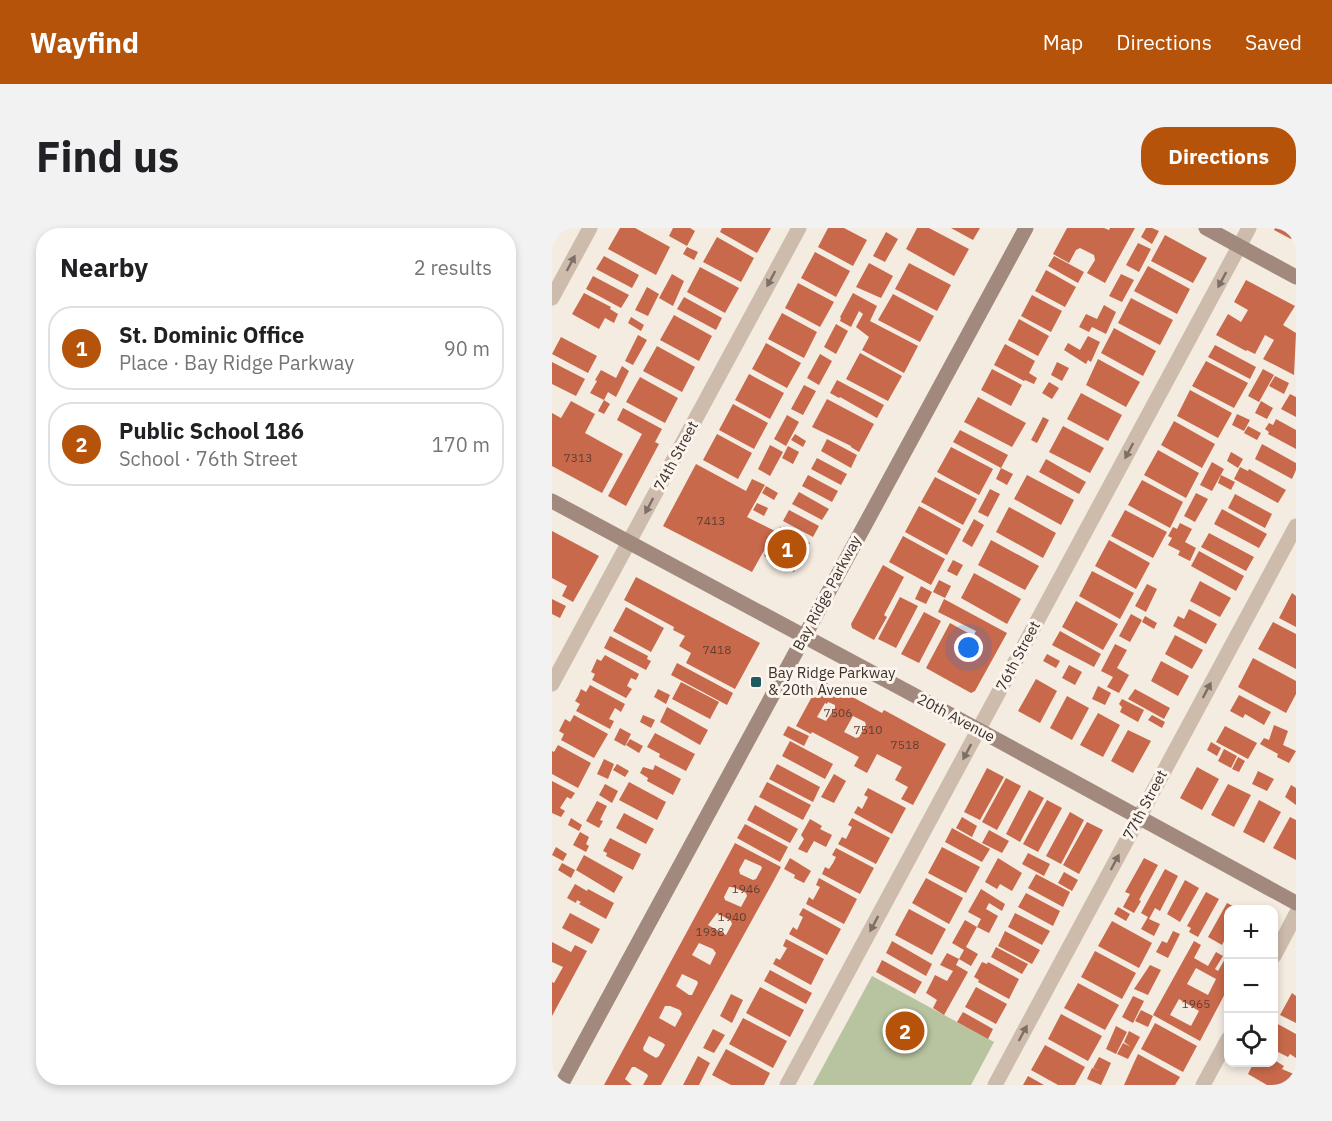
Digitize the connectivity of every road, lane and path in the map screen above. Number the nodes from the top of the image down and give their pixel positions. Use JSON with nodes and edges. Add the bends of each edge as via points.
{"nodes":[{"id":1,"x":590,"y":228,"type":"edge"},
{"id":2,"x":799,"y":228,"type":"edge"},
{"id":3,"x":1026,"y":228,"type":"edge"},
{"id":4,"x":1206,"y":228,"type":"edge"},
{"id":5,"x":1250,"y":228,"type":"edge"},
{"id":6,"x":1240,"y":246,"type":"junction"},
{"id":7,"x":1296,"y":277,"type":"edge"},
{"id":8,"x":552,"y":298,"type":"edge"},
{"id":9,"x":552,"y":501,"type":"edge"},
{"id":10,"x":1296,"y":526,"type":"edge"},
{"id":11,"x":629,"y":543,"type":"junction"},
{"id":12,"x":804,"y":636,"type":"junction"},
{"id":13,"x":552,"y":684,"type":"edge"},
{"id":14,"x":979,"y":730,"type":"junction"},
{"id":15,"x":1138,"y":818,"type":"junction"},
{"id":16,"x":1296,"y":903,"type":"edge"},
{"id":17,"x":1296,"y":914,"type":"edge"},
{"id":18,"x":1278,"y":948,"type":"edge"},
{"id":19,"x":1224,"y":1046,"type":"edge"},
{"id":20,"x":561,"y":1085,"type":"edge"},
{"id":21,"x":787,"y":1085,"type":"edge"},
{"id":22,"x":995,"y":1085,"type":"edge"},
{"id":23,"x":1203,"y":1085,"type":"edge"}],
"edges":[{"from":8,"to":1,"type":"street","one_way":true},
{"from":2,"to":11,"type":"street","name":"74th Street","one_way":true},
{"from":3,"to":12,"type":"main road","name":"Bay Ridge Parkway"},
{"from":4,"to":6,"type":"main road"},
{"from":5,"to":6,"type":"street","name":"76th Street"},
{"from":6,"to":7,"type":"main road"},
{"from":6,"to":14,"type":"street","name":"76th Street","one_way":true},
{"from":9,"to":11,"type":"main road","name":"20th Avenue"},
{"from":15,"to":10,"type":"street","name":"77th Street","one_way":true},
{"from":11,"to":12,"type":"main road","name":"20th Avenue"},
{"from":11,"to":13,"type":"street","name":"74th Street"},
{"from":12,"to":14,"type":"main road","name":"20th Avenue"},
{"from":12,"to":20,"type":"main road","name":"Bay Ridge Parkway"},
{"from":14,"to":15,"type":"main road","name":"20th Avenue"},
{"from":14,"to":21,"type":"street","name":"76th Street","one_way":true},
{"from":15,"to":16,"type":"main road","name":"20th Avenue"},
{"from":22,"to":15,"type":"street","name":"77th Street","one_way":true},
{"from":17,"to":18,"type":"street"},
{"from":19,"to":23,"type":"street"}]}
